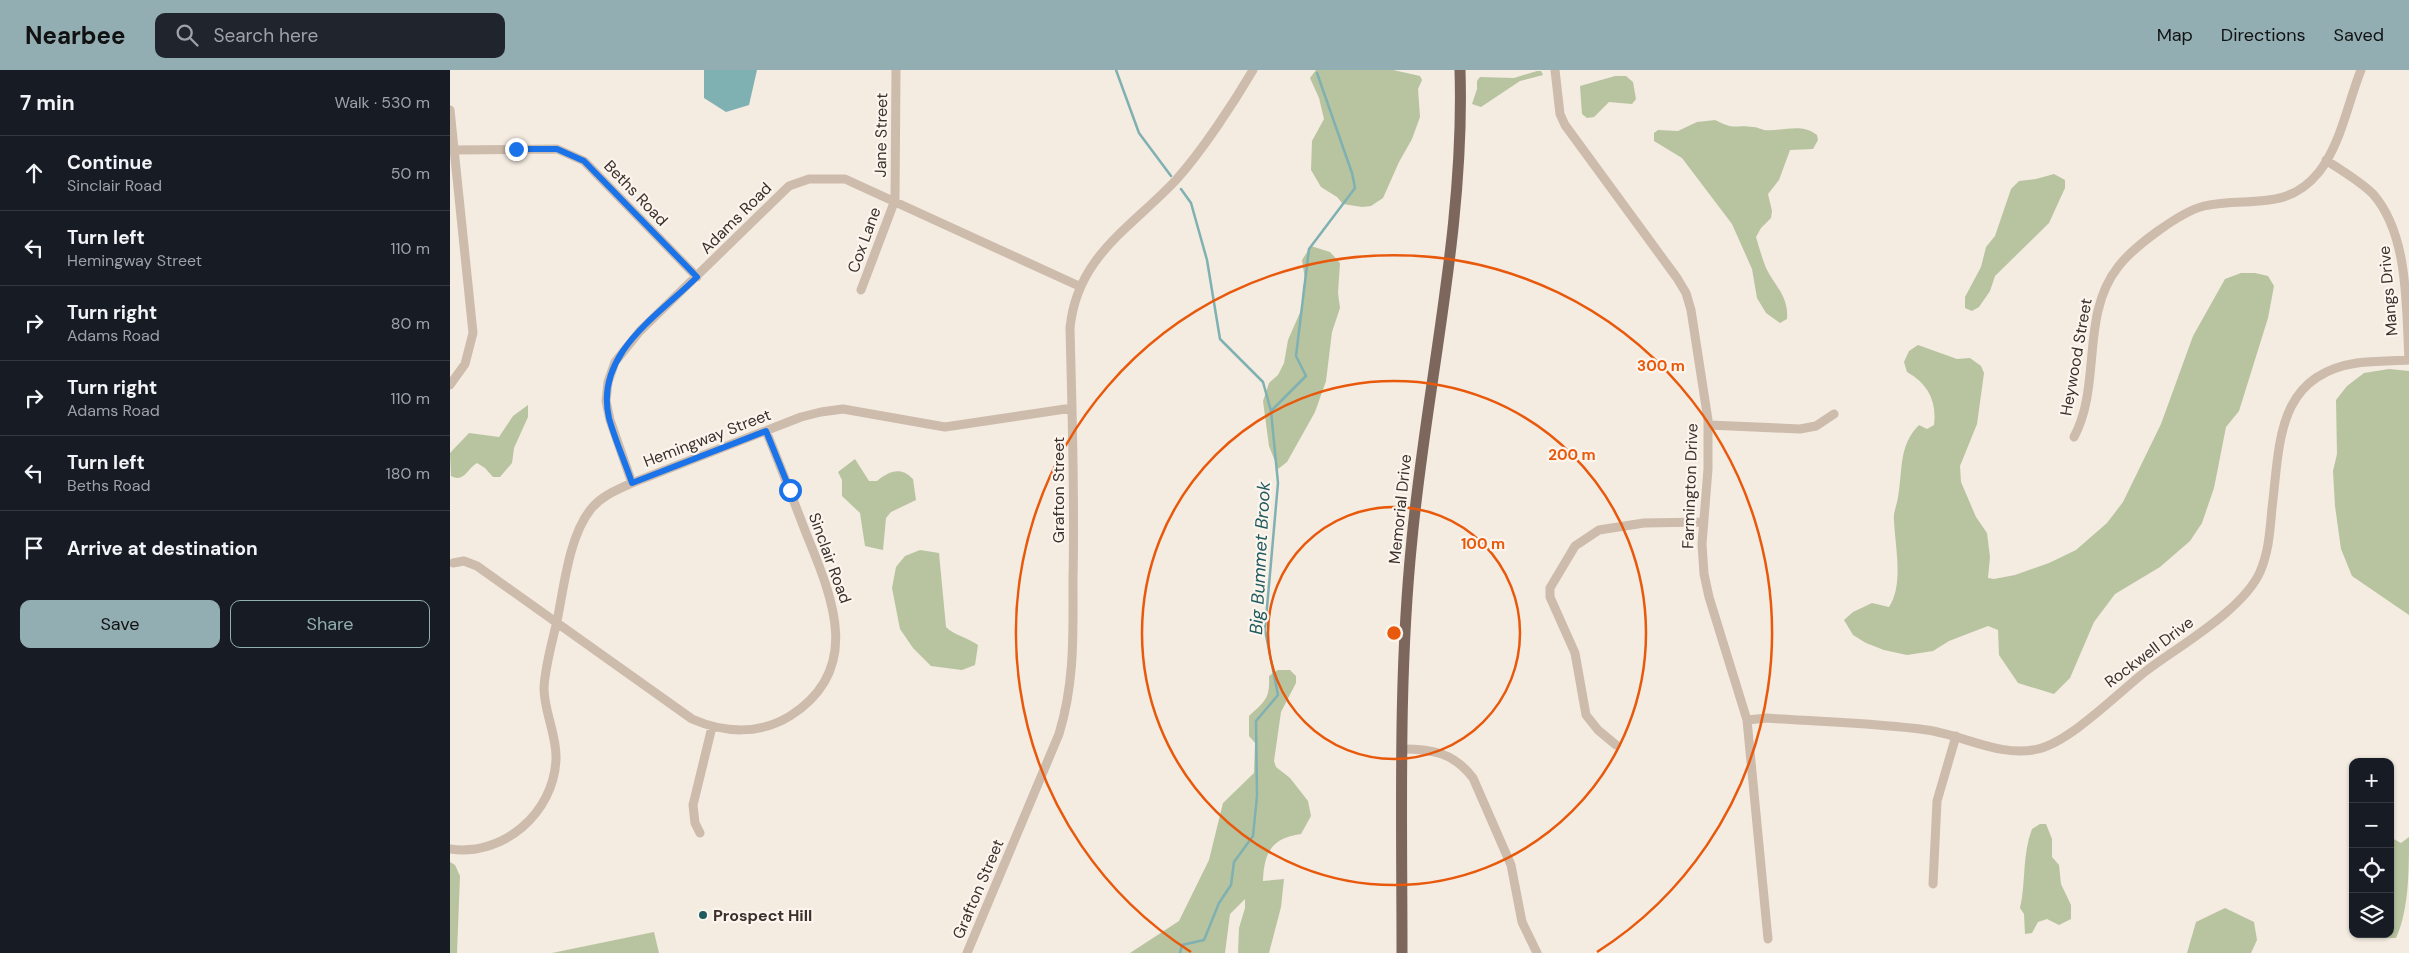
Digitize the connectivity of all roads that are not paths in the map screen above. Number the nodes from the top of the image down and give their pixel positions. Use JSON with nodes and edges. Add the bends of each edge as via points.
{"nodes":[{"id":1,"x":896,"y":70,"type":"edge"},
{"id":2,"x":1253,"y":70,"type":"edge"},
{"id":3,"x":1460,"y":70,"type":"edge"},
{"id":4,"x":1555,"y":70,"type":"edge"},
{"id":5,"x":2360,"y":70,"type":"edge"},
{"id":6,"x":450,"y":110,"type":"edge"},
{"id":7,"x":454,"y":150,"type":"junction"},
{"id":8,"x":2326,"y":160,"type":"junction"},
{"id":9,"x":895,"y":200,"type":"junction"},
{"id":10,"x":697,"y":277,"type":"junction"},
{"id":11,"x":1079,"y":286,"type":"junction"},
{"id":12,"x":861,"y":290,"type":"dead end"},
{"id":13,"x":2409,"y":360,"type":"edge"},
{"id":14,"x":450,"y":385,"type":"edge"},
{"id":15,"x":1072,"y":408,"type":"junction"},
{"id":16,"x":1834,"y":414,"type":"dead end"},
{"id":17,"x":1709,"y":425,"type":"junction"},
{"id":18,"x":766,"y":431,"type":"junction"},
{"id":19,"x":2074,"y":437,"type":"dead end"},
{"id":20,"x":632,"y":483,"type":"junction"},
{"id":21,"x":1704,"y":522,"type":"junction"},
{"id":22,"x":453,"y":563,"type":"dead end"},
{"id":23,"x":556,"y":624,"type":"junction"},
{"id":24,"x":1747,"y":720,"type":"junction"},
{"id":25,"x":712,"y":727,"type":"junction"},
{"id":26,"x":1956,"y":736,"type":"junction"},
{"id":27,"x":1616,"y":745,"type":"dead end"},
{"id":28,"x":1402,"y":750,"type":"junction"},
{"id":29,"x":700,"y":833,"type":"dead end"},
{"id":30,"x":450,"y":848,"type":"edge"},
{"id":31,"x":1933,"y":884,"type":"dead end"},
{"id":32,"x":1768,"y":939,"type":"dead end"},
{"id":33,"x":967,"y":953,"type":"edge"},
{"id":34,"x":1402,"y":953,"type":"edge"},
{"id":35,"x":1537,"y":953,"type":"edge"}],
"edges":[{"from":1,"to":9,"type":"street","name":"Jane Street"},
{"from":2,"to":11,"type":"street","name":"Grafton Street","via":[[1190,162],[1094,261]]},
{"from":3,"to":28,"type":"main road","name":"Memorial Drive","via":[[1462,132],[1456,206],[1411,548]]},
{"from":4,"to":17,"type":"street","name":"Farmington Drive","via":[[1560,114],[1565,126],[1686,293]]},
{"from":5,"to":8,"type":"street","name":"Heywood Street"},
{"from":6,"to":7,"type":"street"},
{"from":7,"to":10,"type":"street","name":"Beths Road","via":[[557,149],[584,161]]},
{"from":7,"to":14,"type":"street","via":[[472,333],[465,364]]},
{"from":8,"to":13,"type":"street","name":"Mangs Drive","via":[[2373,193],[2396,228],[2403,256]]},
{"from":8,"to":19,"type":"street","name":"Heywood Street","via":[[2314,177],[2290,195],[2267,202],[2210,205],[2192,210],[2124,259],[2110,277],[2101,298],[2083,415]]},
{"from":9,"to":10,"type":"street","name":"Adams Road","via":[[845,179],[809,179],[789,186]]},
{"from":9,"to":11,"type":"street","name":"Adams Road"},
{"from":9,"to":12,"type":"street","name":"Cox Lane"},
{"from":10,"to":20,"type":"street","name":"Adams Road","via":[[640,331],[614,362],[606,401]]},
{"from":11,"to":15,"type":"street","name":"Grafton Street","via":[[1070,328]]},
{"from":13,"to":26,"type":"street","name":"Rockwell Drive","via":[[2357,363],[2328,371],[2312,380],[2291,404],[2280,438],[2264,562],[2250,587],[2216,619],[2070,732],[2048,745],[2026,751],[2003,750]]},
{"from":15,"to":18,"type":"street","name":"Hemingway Street","via":[[945,426],[832,410]]},
{"from":15,"to":33,"type":"street","name":"Grafton Street","via":[[1074,529],[1069,698],[1059,734]]},
{"from":16,"to":17,"type":"street","via":[[1816,426],[1800,429]]},
{"from":17,"to":21,"type":"street","name":"Farmington Drive"},
{"from":18,"to":20,"type":"street","name":"Hemingway Street"},
{"from":18,"to":25,"type":"street","name":"Sinclair Road","via":[[830,592],[836,628],[835,650],[821,685],[795,712],[776,723],[755,729]]},
{"from":20,"to":23,"type":"street","name":"Hemingway Street","via":[[598,502],[581,525]]},
{"from":21,"to":24,"type":"street","name":"Farmington Drive","via":[[1702,559],[1706,585]]},
{"from":21,"to":27,"type":"street","via":[[1644,524],[1600,530],[1575,546],[1550,588],[1550,597],[1574,653],[1586,714],[1598,730]]},
{"from":22,"to":23,"type":"street","name":"Sinclair Road","via":[[477,566]]},
{"from":23,"to":25,"type":"street","name":"Sinclair Road","via":[[683,713]]},
{"from":23,"to":30,"type":"street","name":"Hemingway Street","via":[[545,682],[556,757],[554,777],[547,796],[534,816],[508,838],[477,848]]},
{"from":24,"to":26,"type":"street","name":"Rockwell Drive","via":[[1767,718],[1916,729]]},
{"from":24,"to":32,"type":"street","name":"Farmington Drive"},
{"from":25,"to":29,"type":"street","via":[[693,805]]},
{"from":26,"to":31,"type":"street","via":[[1937,801]]},
{"from":28,"to":34,"type":"main road","name":"Memorial Drive"},
{"from":28,"to":35,"type":"street","via":[[1432,751],[1451,757],[1473,778],[1511,865],[1522,922]]}]}
